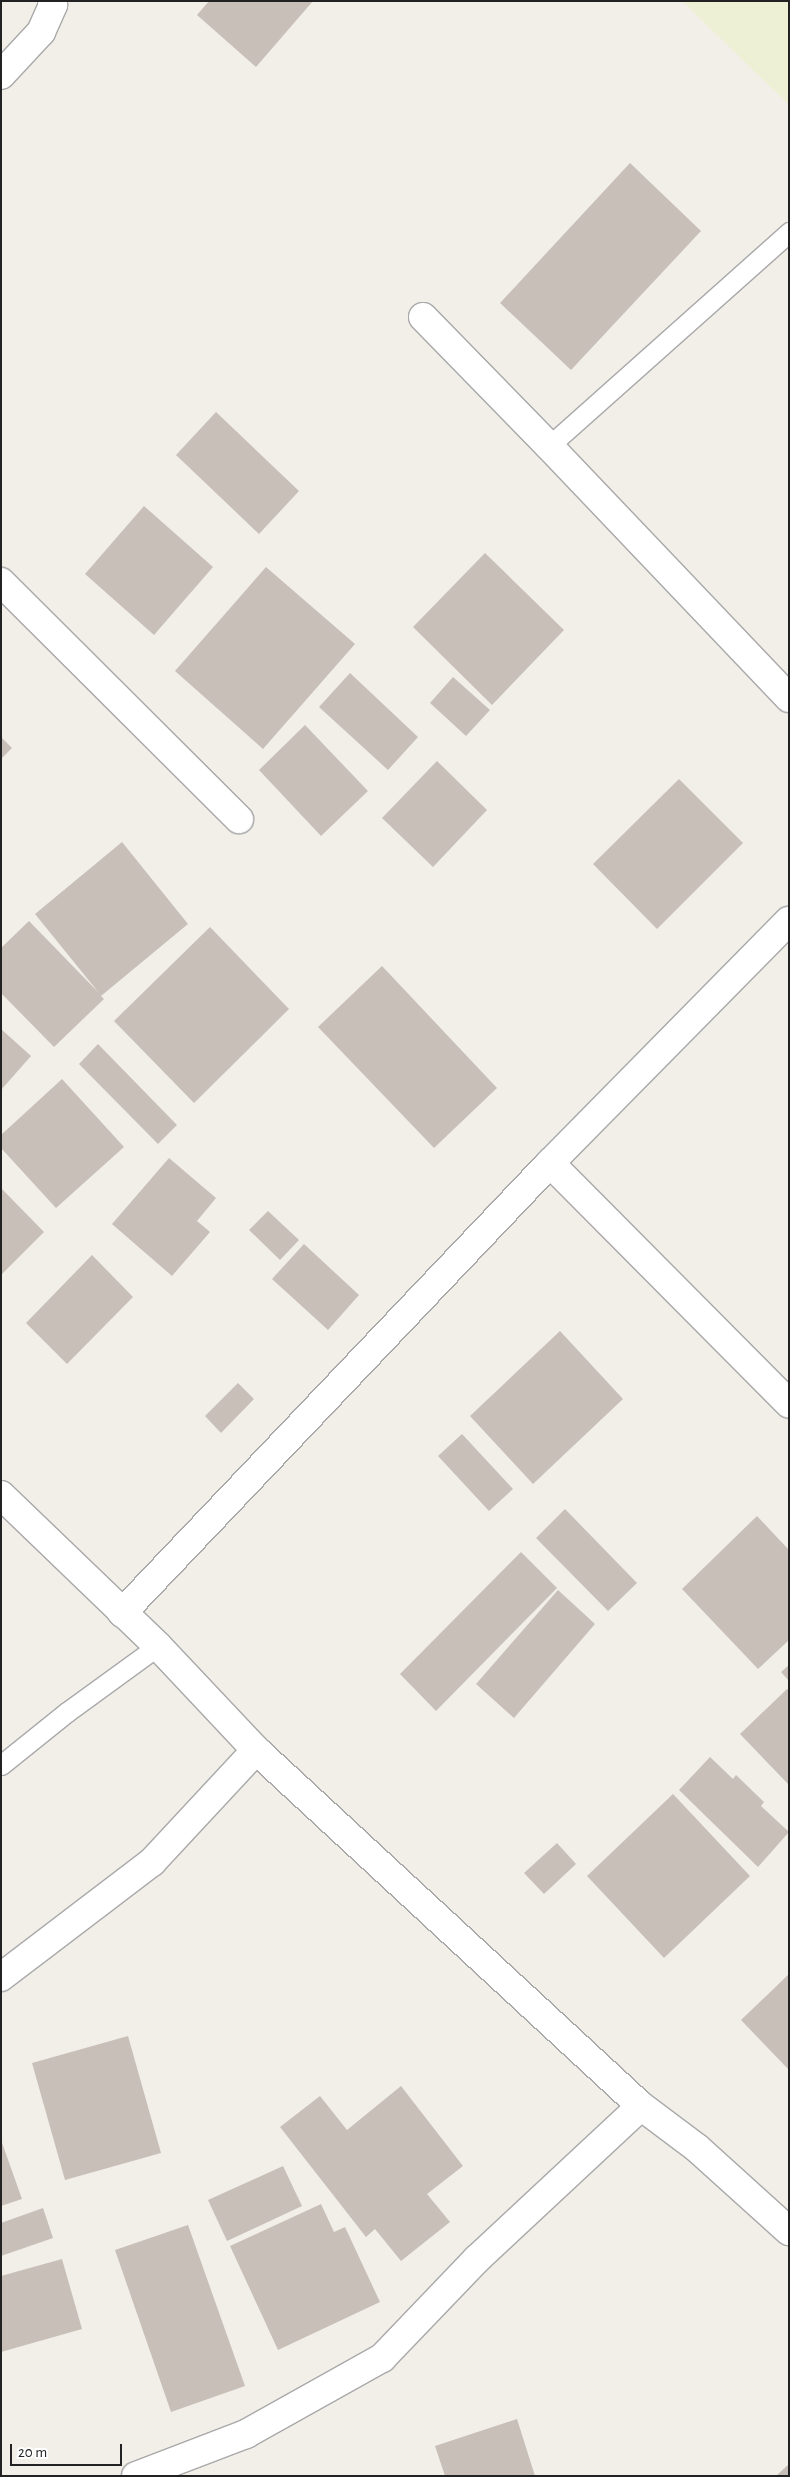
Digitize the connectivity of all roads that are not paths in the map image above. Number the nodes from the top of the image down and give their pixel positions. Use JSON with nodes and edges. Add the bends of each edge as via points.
{"nodes":[{"id":1,"x":52,"y":1,"type":"edge"},
{"id":2,"x":1,"y":75,"type":"edge"},
{"id":3,"x":789,"y":232,"type":"edge"},
{"id":4,"x":423,"y":317,"type":"dead end"},
{"id":5,"x":549,"y":446,"type":"junction"},
{"id":6,"x":1,"y":582,"type":"edge"},
{"id":7,"x":789,"y":698,"type":"edge"},
{"id":8,"x":239,"y":819,"type":"dead end"},
{"id":9,"x":789,"y":921,"type":"edge"},
{"id":10,"x":550,"y":1163,"type":"junction"},
{"id":11,"x":789,"y":1404,"type":"edge"},
{"id":12,"x":1,"y":1495,"type":"edge"},
{"id":13,"x":122,"y":1612,"type":"junction"},
{"id":14,"x":158,"y":1646,"type":"junction"},
{"id":15,"x":256,"y":1750,"type":"junction"},
{"id":16,"x":1,"y":1765,"type":"edge"},
{"id":17,"x":1,"y":1978,"type":"edge"},
{"id":18,"x":641,"y":2106,"type":"junction"},
{"id":19,"x":789,"y":2231,"type":"edge"},
{"id":20,"x":136,"y":2476,"type":"edge"}],
"edges":[{"from":1,"to":2,"type":"street","via":[[41,32]]},
{"from":3,"to":5,"type":"lane"},
{"from":4,"to":5,"type":"street"},
{"from":5,"to":7,"type":"street"},
{"from":6,"to":8,"type":"street"},
{"from":9,"to":10,"type":"street"},
{"from":10,"to":11,"type":"street"},
{"from":10,"to":13,"type":"street"},
{"from":12,"to":13,"type":"street"},
{"from":13,"to":14,"type":"street"},
{"from":14,"to":15,"type":"street"},
{"from":14,"to":16,"type":"lane"},
{"from":15,"to":17,"type":"street","via":[[152,1862]]},
{"from":15,"to":18,"type":"street"},
{"from":18,"to":19,"type":"street","via":[[697,2148]]},
{"from":18,"to":20,"type":"street","via":[[477,2259],[382,2358],[246,2434]]}]}
